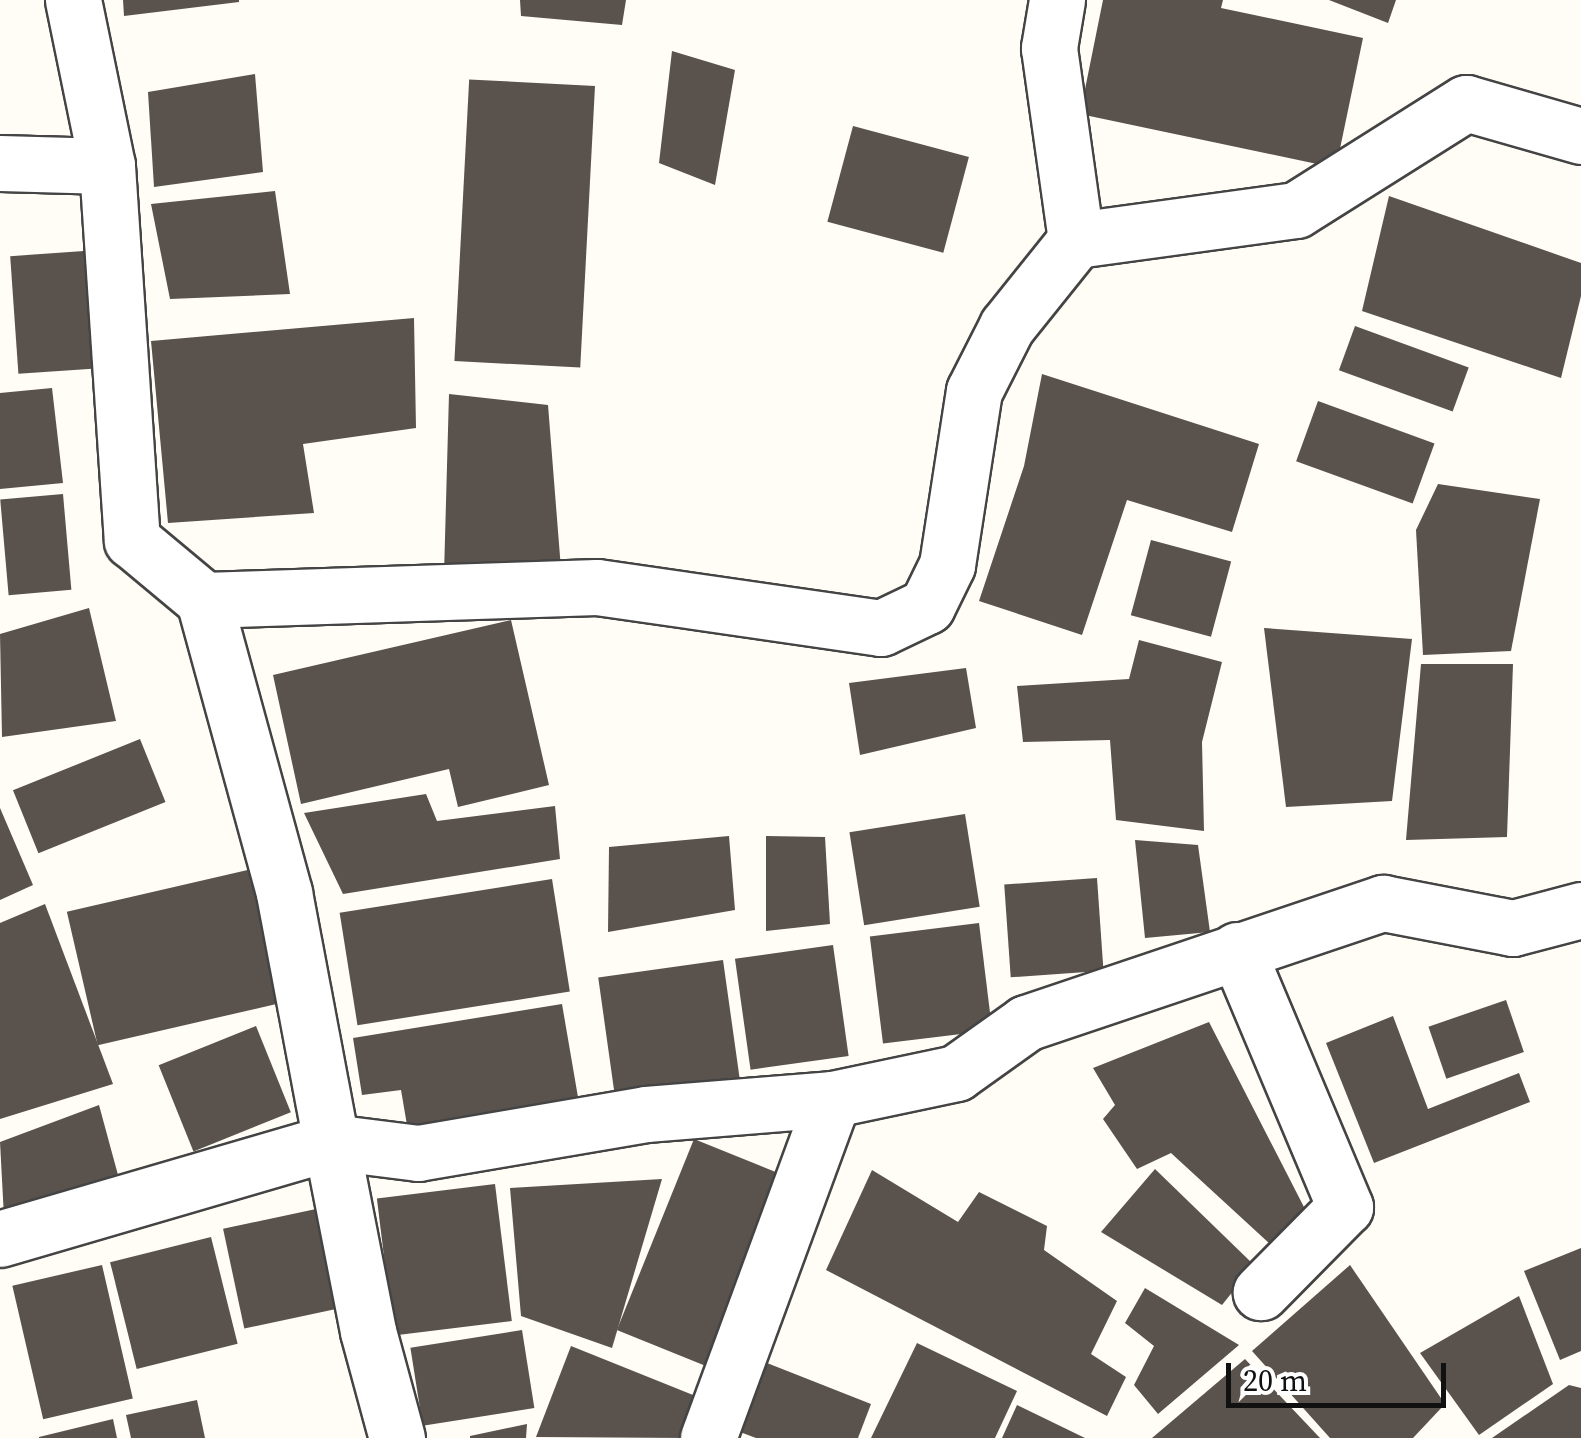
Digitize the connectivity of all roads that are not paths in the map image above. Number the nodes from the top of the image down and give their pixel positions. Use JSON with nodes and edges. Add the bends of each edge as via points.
{"nodes":[{"id":1,"x":73,"y":0,"type":"edge"},
{"id":2,"x":1057,"y":0,"type":"edge"},
{"id":3,"x":1581,"y":136,"type":"edge"},
{"id":4,"x":0,"y":163,"type":"edge"},
{"id":5,"x":107,"y":166,"type":"junction"},
{"id":6,"x":1076,"y":240,"type":"junction"},
{"id":7,"x":204,"y":600,"type":"junction"},
{"id":8,"x":1581,"y":910,"type":"edge"},
{"id":9,"x":1237,"y":950,"type":"junction"},
{"id":10,"x":833,"y":1099,"type":"junction"},
{"id":11,"x":331,"y":1142,"type":"junction"},
{"id":12,"x":0,"y":1238,"type":"edge"},
{"id":13,"x":1261,"y":1292,"type":"dead end"},
{"id":14,"x":398,"y":1438,"type":"edge"},
{"id":15,"x":708,"y":1438,"type":"edge"}],
"edges":[{"from":1,"to":5,"type":"street"},
{"from":2,"to":6,"type":"street","via":[[1049,48]]},
{"from":3,"to":6,"type":"street","via":[[1466,104],[1296,210]]},
{"from":4,"to":5,"type":"street"},
{"from":5,"to":7,"type":"street","via":[[132,540]]},
{"from":6,"to":7,"type":"street","via":[[1007,326],[974,391],[947,564],[927,606],[881,628],[597,587]]},
{"from":7,"to":11,"type":"street","via":[[284,893]]},
{"from":8,"to":9,"type":"street","via":[[1513,928],[1384,903]]},
{"from":9,"to":10,"type":"street","via":[[1026,1023],[956,1073]]},
{"from":9,"to":13,"type":"street","via":[[1345,1207]]},
{"from":10,"to":11,"type":"street","via":[[646,1114],[418,1154]]},
{"from":10,"to":15,"type":"street"},
{"from":11,"to":12,"type":"street"},
{"from":11,"to":14,"type":"street","via":[[368,1331]]}]}
